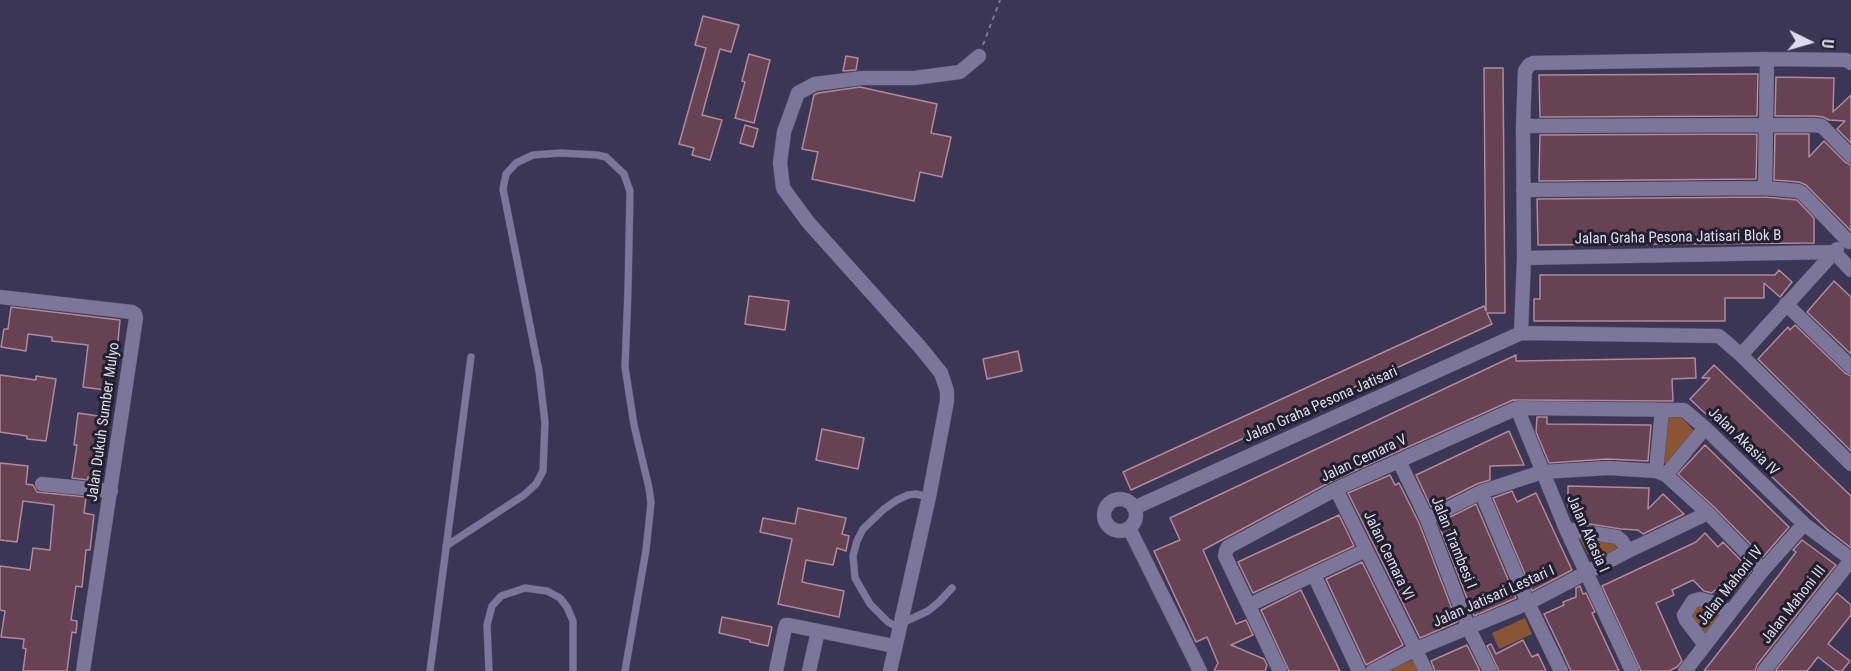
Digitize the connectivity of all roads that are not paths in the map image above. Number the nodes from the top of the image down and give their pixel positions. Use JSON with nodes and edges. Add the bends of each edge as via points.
{"nodes":[{"id":1,"x":979,"y":56,"type":"road end"},
{"id":2,"x":1767,"y":58,"type":"junction"},
{"id":3,"x":1851,"y":63,"type":"edge"},
{"id":4,"x":1523,"y":126,"type":"junction"},
{"id":5,"x":1766,"y":126,"type":"junction"},
{"id":6,"x":1851,"y":156,"type":"edge"},
{"id":7,"x":1765,"y":188,"type":"junction"},
{"id":8,"x":1523,"y":190,"type":"junction"},
{"id":9,"x":1850,"y":240,"type":"edge"},
{"id":10,"x":1833,"y":252,"type":"junction"},
{"id":11,"x":1524,"y":258,"type":"junction"},
{"id":12,"x":1851,"y":270,"type":"edge"},
{"id":13,"x":0,"y":297,"type":"edge"},
{"id":14,"x":1786,"y":304,"type":"junction"},
{"id":15,"x":1521,"y":333,"type":"junction"},
{"id":16,"x":1740,"y":355,"type":"junction"},
{"id":17,"x":471,"y":357,"type":"dead end"},
{"id":18,"x":1851,"y":367,"type":"edge"},
{"id":19,"x":1517,"y":408,"type":"junction"},
{"id":20,"x":1662,"y":410,"type":"junction"},
{"id":21,"x":1705,"y":428,"type":"junction"},
{"id":22,"x":1399,"y":461,"type":"junction"},
{"id":23,"x":1851,"y":464,"type":"edge"},
{"id":24,"x":1542,"y":472,"type":"junction"},
{"id":25,"x":1661,"y":473,"type":"junction"},
{"id":26,"x":42,"y":484,"type":"dead end"},
{"id":27,"x":1336,"y":489,"type":"junction"},
{"id":28,"x":111,"y":491,"type":"junction"},
{"id":29,"x":1481,"y":492,"type":"junction"},
{"id":30,"x":929,"y":497,"type":"junction"},
{"id":31,"x":1134,"y":508,"type":"junction"},
{"id":32,"x":1708,"y":513,"type":"junction"},
{"id":33,"x":1427,"y":519,"type":"junction"},
{"id":34,"x":1804,"y":525,"type":"junction"},
{"id":35,"x":1129,"y":528,"type":"junction"},
{"id":36,"x":1566,"y":529,"type":"junction"},
{"id":37,"x":446,"y":546,"type":"junction"},
{"id":38,"x":1366,"y":550,"type":"junction"},
{"id":39,"x":1628,"y":551,"type":"junction"},
{"id":40,"x":1851,"y":559,"type":"edge"},
{"id":41,"x":1763,"y":570,"type":"junction"},
{"id":42,"x":1587,"y":573,"type":"junction"},
{"id":43,"x":1314,"y":574,"type":"junction"},
{"id":44,"x":952,"y":588,"type":"dead end"},
{"id":45,"x":1528,"y":603,"type":"junction"},
{"id":46,"x":1249,"y":605,"type":"junction"},
{"id":47,"x":1729,"y":614,"type":"junction"},
{"id":48,"x":899,"y":626,"type":"junction"},
{"id":49,"x":1469,"y":629,"type":"junction"},
{"id":50,"x":818,"y":631,"type":"junction"},
{"id":51,"x":1705,"y":645,"type":"junction"},
{"id":52,"x":894,"y":646,"type":"junction"},
{"id":53,"x":1416,"y":650,"type":"junction"},
{"id":54,"x":83,"y":671,"type":"edge"},
{"id":55,"x":430,"y":671,"type":"edge"},
{"id":56,"x":489,"y":671,"type":"edge"},
{"id":57,"x":573,"y":671,"type":"edge"},
{"id":58,"x":625,"y":671,"type":"edge"},
{"id":59,"x":776,"y":671,"type":"edge"},
{"id":60,"x":809,"y":671,"type":"edge"},
{"id":61,"x":890,"y":671,"type":"edge"},
{"id":62,"x":1200,"y":671,"type":"edge"},
{"id":63,"x":1280,"y":671,"type":"edge"},
{"id":64,"x":1359,"y":671,"type":"edge"},
{"id":65,"x":1373,"y":671,"type":"edge"},
{"id":66,"x":1426,"y":671,"type":"edge"},
{"id":67,"x":1490,"y":671,"type":"edge"},
{"id":68,"x":1561,"y":671,"type":"edge"},
{"id":69,"x":1632,"y":671,"type":"edge"},
{"id":70,"x":1685,"y":671,"type":"edge"},
{"id":71,"x":1764,"y":671,"type":"edge"}],
"edges":[{"from":1,"to":30,"type":"street","via":[[960,72],[815,84],[798,93],[784,132],[780,163],[783,188],[808,222],[941,373],[947,401]]},
{"from":2,"to":3,"type":"street"},
{"from":2,"to":4,"type":"street","via":[[1533,63],[1525,71]]},
{"from":2,"to":5,"type":"street"},
{"from":4,"to":5,"type":"street"},
{"from":4,"to":8,"type":"street"},
{"from":5,"to":6,"type":"street","via":[[1822,126]]},
{"from":5,"to":7,"type":"street"},
{"from":7,"to":8,"type":"street"},
{"from":7,"to":9,"type":"street","via":[[1802,192]]},
{"from":8,"to":11,"type":"street"},
{"from":9,"to":10,"type":"street"},
{"from":10,"to":11,"type":"street","name":"Jalan Graha Pesona Jatisari Blok B"},
{"from":10,"to":12,"type":"street"},
{"from":10,"to":14,"type":"street"},
{"from":11,"to":15,"type":"street"},
{"from":13,"to":28,"type":"street","name":"Jalan Dukuh Sumber Mulyo","via":[[135,314]]},
{"from":14,"to":16,"type":"street"},
{"from":14,"to":18,"type":"street"},
{"from":15,"to":16,"type":"street","name":"Jalan Graha Pesona Jatisari","via":[[1715,335]]},
{"from":15,"to":31,"type":"street","name":"Jalan Graha Pesona Jatisari"},
{"from":16,"to":23,"type":"street","name":"Jalan Graha Pesona Jatisari"},
{"from":17,"to":37,"type":"lane"},
{"from":19,"to":20,"type":"street","name":"Jalan Akasia IV"},
{"from":19,"to":22,"type":"street","name":"Jalan Cemara V"},
{"from":19,"to":24,"type":"street","name":"Jalan Akasia I"},
{"from":20,"to":21,"type":"street","name":"Jalan Akasia IV","via":[[1684,410]]},
{"from":20,"to":25,"type":"street"},
{"from":21,"to":25,"type":"street"},
{"from":21,"to":34,"type":"street","name":"Jalan Akasia IV"},
{"from":22,"to":27,"type":"street","name":"Jalan Cemara V"},
{"from":22,"to":33,"type":"street","name":"Jalan Trambesi I"},
{"from":24,"to":25,"type":"street","via":[[1608,468]]},
{"from":24,"to":29,"type":"street"},
{"from":24,"to":36,"type":"street","name":"Jalan Akasia I"},
{"from":25,"to":32,"type":"street"},
{"from":26,"to":28,"type":"street"},
{"from":27,"to":38,"type":"street","name":"Jalan Cemara VI"},
{"from":27,"to":46,"type":"street","name":"Jalan Cemara V","via":[[1228,547],[1225,556]]},
{"from":28,"to":54,"type":"street","name":"Jalan Dukuh Sumber Mulyo"},
{"from":29,"to":33,"type":"street"},
{"from":29,"to":45,"type":"street"},
{"from":30,"to":48,"type":"street"},
{"from":30,"to":48,"type":"lane","via":[[908,495],[884,509],[863,529],[855,549],[853,567],[862,592],[880,615]]},
{"from":31,"to":35,"type":"street","via":[[1135,518]]},
{"from":31,"to":35,"type":"street","via":[[1126,500],[1116,500],[1105,511],[1106,522],[1114,529]]},
{"from":32,"to":39,"type":"street","name":"Jalan Jatisari Lestari I"},
{"from":32,"to":41,"type":"street"},
{"from":33,"to":49,"type":"street","name":"Jalan Trambesi I"},
{"from":34,"to":40,"type":"street","name":"Jalan Akasia IV"},
{"from":34,"to":41,"type":"street","name":"Jalan Mahoni IV"},
{"from":35,"to":62,"type":"street"},
{"from":36,"to":39,"type":"street","via":[[1617,537]]},
{"from":36,"to":42,"type":"street","name":"Jalan Akasia I"},
{"from":37,"to":55,"type":"lane"},
{"from":37,"to":58,"type":"lane","via":[[524,495],[543,471],[545,423],[539,371],[503,189],[506,174],[516,163],[533,155],[606,157],[624,174],[630,191],[625,367],[651,503]]},
{"from":38,"to":43,"type":"street"},
{"from":38,"to":53,"type":"street","name":"Jalan Cemara VI"},
{"from":39,"to":42,"type":"street","name":"Jalan Jatisari Lestari I"},
{"from":40,"to":71,"type":"street","name":"Jalan Mahoni III"},
{"from":41,"to":47,"type":"street","name":"Jalan Mahoni IV"},
{"from":42,"to":45,"type":"street","name":"Jalan Jatisari Lestari I"},
{"from":42,"to":69,"type":"street","name":"Jalan Akasia I"},
{"from":43,"to":46,"type":"street"},
{"from":43,"to":64,"type":"street"},
{"from":44,"to":48,"type":"lane","via":[[928,611]]},
{"from":45,"to":49,"type":"street","name":"Jalan Jatisari Lestari I"},
{"from":45,"to":68,"type":"street"},
{"from":46,"to":63,"type":"street"},
{"from":47,"to":51,"type":"street","name":"Jalan Mahoni IV"},
{"from":47,"to":51,"type":"street","via":[[1718,604],[1693,601],[1684,615]]},
{"from":48,"to":52,"type":"street"},
{"from":49,"to":53,"type":"street","name":"Jalan Jatisari Lestari I"},
{"from":49,"to":67,"type":"street","name":"Jalan Trambesi I"},
{"from":50,"to":52,"type":"street"},
{"from":50,"to":59,"type":"street","via":[[786,625]]},
{"from":50,"to":60,"type":"street"},
{"from":51,"to":70,"type":"street","name":"Jalan Mahoni IV"},
{"from":52,"to":61,"type":"street"},
{"from":53,"to":65,"type":"street","name":"Jalan Jatisari Lestari I"},
{"from":53,"to":66,"type":"street","name":"Jalan Cemara VI"},
{"from":56,"to":57,"type":"lane","via":[[487,626],[492,606],[501,596],[525,588],[547,591],[567,607],[573,621]]}]}
